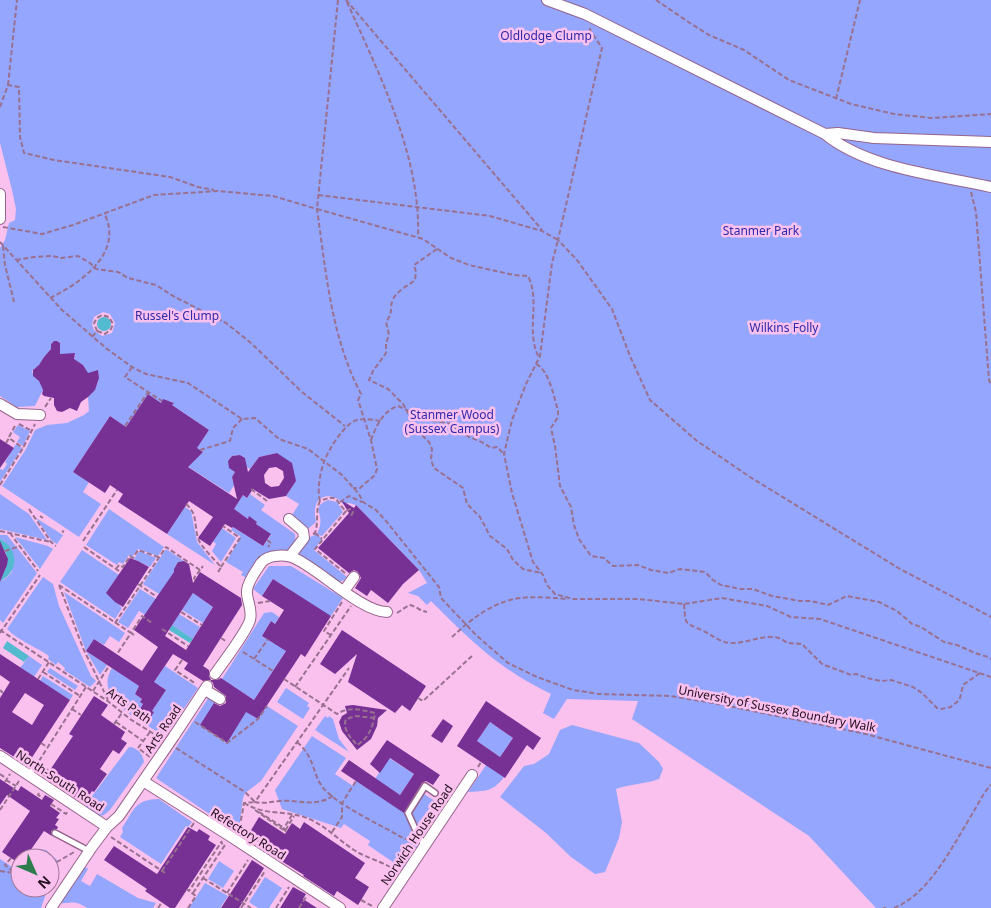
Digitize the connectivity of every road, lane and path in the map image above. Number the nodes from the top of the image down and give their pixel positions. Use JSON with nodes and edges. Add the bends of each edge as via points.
{"nodes":[{"id":1,"x":17,"y":0,"type":"edge"},
{"id":2,"x":338,"y":0,"type":"edge"},
{"id":3,"x":346,"y":0,"type":"edge"},
{"id":4,"x":547,"y":0,"type":"edge"},
{"id":5,"x":656,"y":0,"type":"edge"},
{"id":6,"x":860,"y":0,"type":"edge"},
{"id":7,"x":591,"y":17,"type":"junction"},
{"id":8,"x":8,"y":85,"type":"junction"},
{"id":9,"x":836,"y":99,"type":"junction"},
{"id":10,"x":0,"y":107,"type":"edge"},
{"id":11,"x":991,"y":114,"type":"edge"},
{"id":12,"x":825,"y":134,"type":"junction"},
{"id":13,"x":859,"y":136,"type":"junction"},
{"id":14,"x":991,"y":142,"type":"edge"},
{"id":15,"x":854,"y":152,"type":"junction"},
{"id":16,"x":970,"y":182,"type":"junction"},
{"id":17,"x":991,"y":187,"type":"edge"},
{"id":18,"x":218,"y":191,"type":"junction"},
{"id":19,"x":0,"y":194,"type":"edge"},
{"id":20,"x":318,"y":195,"type":"junction"},
{"id":21,"x":416,"y":207,"type":"junction"},
{"id":22,"x":317,"y":209,"type":"junction"},
{"id":23,"x":105,"y":214,"type":"junction"},
{"id":24,"x":0,"y":219,"type":"edge"},
{"id":25,"x":0,"y":226,"type":"edge"},
{"id":26,"x":542,"y":231,"type":"junction"},
{"id":27,"x":418,"y":238,"type":"junction"},
{"id":28,"x":558,"y":240,"type":"junction"},
{"id":29,"x":0,"y":242,"type":"edge"},
{"id":30,"x":3,"y":246,"type":"junction"},
{"id":31,"x":437,"y":249,"type":"junction"},
{"id":32,"x":16,"y":260,"type":"junction"},
{"id":33,"x":94,"y":267,"type":"junction"},
{"id":34,"x":50,"y":298,"type":"junction"},
{"id":35,"x":14,"y":302,"type":"dead end"},
{"id":36,"x":97,"y":331,"type":"junction"},
{"id":37,"x":92,"y":337,"type":"junction"},
{"id":38,"x":539,"y":358,"type":"junction"},
{"id":39,"x":536,"y":364,"type":"junction"},
{"id":40,"x":132,"y":367,"type":"junction"},
{"id":41,"x":991,"y":385,"type":"edge"},
{"id":42,"x":148,"y":392,"type":"junction"},
{"id":43,"x":51,"y":398,"type":"dead end"},
{"id":44,"x":162,"y":401,"type":"dead end"},
{"id":45,"x":0,"y":404,"type":"edge"},
{"id":46,"x":406,"y":409,"type":"junction"},
{"id":47,"x":40,"y":415,"type":"junction"},
{"id":48,"x":242,"y":419,"type":"junction"},
{"id":49,"x":364,"y":420,"type":"junction"},
{"id":50,"x":381,"y":421,"type":"junction"},
{"id":51,"x":16,"y":424,"type":"dead end"},
{"id":52,"x":125,"y":426,"type":"dead end"},
{"id":53,"x":345,"y":426,"type":"junction"},
{"id":54,"x":9,"y":438,"type":"junction"},
{"id":55,"x":371,"y":440,"type":"junction"},
{"id":56,"x":6,"y":443,"type":"dead end"},
{"id":57,"x":23,"y":448,"type":"junction"},
{"id":58,"x":200,"y":450,"type":"dead end"},
{"id":59,"x":504,"y":454,"type":"junction"},
{"id":60,"x":324,"y":462,"type":"junction"},
{"id":61,"x":0,"y":485,"type":"edge"},
{"id":62,"x":353,"y":488,"type":"junction"},
{"id":63,"x":251,"y":489,"type":"dead end"},
{"id":64,"x":118,"y":490,"type":"dead end"},
{"id":65,"x":267,"y":501,"type":"dead end"},
{"id":66,"x":320,"y":501,"type":"junction"},
{"id":67,"x":340,"y":502,"type":"junction"},
{"id":68,"x":363,"y":502,"type":"junction"},
{"id":69,"x":186,"y":504,"type":"dead end"},
{"id":70,"x":29,"y":509,"type":"dead end"},
{"id":71,"x":346,"y":511,"type":"junction"},
{"id":72,"x":351,"y":516,"type":"dead end"},
{"id":73,"x":289,"y":519,"type":"dead end"},
{"id":74,"x":223,"y":526,"type":"dead end"},
{"id":75,"x":0,"y":531,"type":"edge"},
{"id":76,"x":10,"y":533,"type":"junction"},
{"id":77,"x":315,"y":533,"type":"junction"},
{"id":78,"x":304,"y":538,"type":"junction"},
{"id":79,"x":322,"y":539,"type":"junction"},
{"id":80,"x":51,"y":542,"type":"junction"},
{"id":81,"x":83,"y":542,"type":"dead end"},
{"id":82,"x":20,"y":546,"type":"junction"},
{"id":83,"x":56,"y":546,"type":"dead end"},
{"id":84,"x":84,"y":547,"type":"dead end"},
{"id":85,"x":5,"y":551,"type":"dead end"},
{"id":86,"x":159,"y":556,"type":"junction"},
{"id":87,"x":290,"y":556,"type":"junction"},
{"id":88,"x":203,"y":566,"type":"dead end"},
{"id":89,"x":221,"y":567,"type":"junction"},
{"id":90,"x":116,"y":569,"type":"junction"},
{"id":91,"x":200,"y":570,"type":"junction"},
{"id":92,"x":38,"y":571,"type":"dead end"},
{"id":93,"x":119,"y":571,"type":"dead end"},
{"id":94,"x":542,"y":573,"type":"junction"},
{"id":95,"x":217,"y":574,"type":"dead end"},
{"id":96,"x":40,"y":575,"type":"dead end"},
{"id":97,"x":353,"y":578,"type":"joint"},
{"id":98,"x":195,"y":580,"type":"dead end"},
{"id":99,"x":139,"y":584,"type":"junction"},
{"id":100,"x":349,"y":594,"type":"junction"},
{"id":101,"x":157,"y":597,"type":"dead end"},
{"id":102,"x":573,"y":599,"type":"junction"},
{"id":103,"x":270,"y":601,"type":"dead end"},
{"id":104,"x":262,"y":603,"type":"dead end"},
{"id":105,"x":684,"y":604,"type":"junction"},
{"id":106,"x":181,"y":612,"type":"dead end"},
{"id":107,"x":428,"y":612,"type":"dead end"},
{"id":108,"x":390,"y":614,"type":"joint"},
{"id":109,"x":991,"y":618,"type":"edge"},
{"id":110,"x":115,"y":623,"type":"junction"},
{"id":111,"x":152,"y":623,"type":"dead end"},
{"id":112,"x":465,"y":624,"type":"junction"},
{"id":113,"x":202,"y":625,"type":"dead end"},
{"id":114,"x":162,"y":629,"type":"dead end"},
{"id":115,"x":0,"y":631,"type":"edge"},
{"id":116,"x":130,"y":633,"type":"junction"},
{"id":117,"x":331,"y":635,"type":"junction"},
{"id":118,"x":134,"y":636,"type":"dead end"},
{"id":119,"x":452,"y":637,"type":"dead end"},
{"id":120,"x":221,"y":638,"type":"dead end"},
{"id":121,"x":268,"y":639,"type":"dead end"},
{"id":122,"x":188,"y":646,"type":"dead end"},
{"id":123,"x":234,"y":646,"type":"junction"},
{"id":124,"x":117,"y":654,"type":"dead end"},
{"id":125,"x":472,"y":656,"type":"dead end"},
{"id":126,"x":254,"y":659,"type":"junction"},
{"id":127,"x":991,"y":659,"type":"edge"},
{"id":128,"x":182,"y":660,"type":"dead end"},
{"id":129,"x":49,"y":662,"type":"junction"},
{"id":130,"x":109,"y":666,"type":"dead end"},
{"id":131,"x":349,"y":668,"type":"dead end"},
{"id":132,"x":273,"y":671,"type":"dead end"},
{"id":133,"x":43,"y":672,"type":"junction"},
{"id":134,"x":980,"y":673,"type":"junction"},
{"id":135,"x":215,"y":674,"type":"dead end"},
{"id":136,"x":991,"y":678,"type":"edge"},
{"id":137,"x":38,"y":679,"type":"dead end"},
{"id":138,"x":284,"y":679,"type":"dead end"},
{"id":139,"x":100,"y":680,"type":"junction"},
{"id":140,"x":86,"y":687,"type":"junction"},
{"id":141,"x":203,"y":687,"type":"junction"},
{"id":142,"x":295,"y":687,"type":"junction"},
{"id":143,"x":0,"y":690,"type":"edge"},
{"id":144,"x":93,"y":691,"type":"junction"},
{"id":145,"x":3,"y":692,"type":"dead end"},
{"id":146,"x":80,"y":696,"type":"junction"},
{"id":147,"x":418,"y":698,"type":"dead end"},
{"id":148,"x":220,"y":699,"type":"dead end"},
{"id":149,"x":110,"y":702,"type":"junction"},
{"id":150,"x":323,"y":705,"type":"junction"},
{"id":151,"x":267,"y":706,"type":"dead end"},
{"id":152,"x":72,"y":709,"type":"junction"},
{"id":153,"x":122,"y":714,"type":"junction"},
{"id":154,"x":81,"y":715,"type":"dead end"},
{"id":155,"x":186,"y":717,"type":"junction"},
{"id":156,"x":374,"y":718,"type":"junction"},
{"id":157,"x":150,"y":732,"type":"junction"},
{"id":158,"x":142,"y":741,"type":"junction"},
{"id":159,"x":171,"y":741,"type":"junction"},
{"id":160,"x":297,"y":742,"type":"junction"},
{"id":161,"x":42,"y":743,"type":"dead end"},
{"id":162,"x":47,"y":747,"type":"junction"},
{"id":163,"x":0,"y":756,"type":"edge"},
{"id":164,"x":156,"y":762,"type":"junction"},
{"id":165,"x":481,"y":762,"type":"dead end"},
{"id":166,"x":35,"y":766,"type":"junction"},
{"id":167,"x":991,"y":768,"type":"edge"},
{"id":168,"x":474,"y":772,"type":"joint"},
{"id":169,"x":10,"y":773,"type":"dead end"},
{"id":170,"x":0,"y":774,"type":"edge"},
{"id":171,"x":29,"y":775,"type":"junction"},
{"id":172,"x":6,"y":780,"type":"junction"},
{"id":173,"x":143,"y":781,"type":"junction"},
{"id":174,"x":356,"y":781,"type":"dead end"},
{"id":175,"x":64,"y":784,"type":"dead end"},
{"id":176,"x":991,"y":785,"type":"edge"},
{"id":177,"x":39,"y":793,"type":"dead end"},
{"id":178,"x":435,"y":793,"type":"dead end"},
{"id":179,"x":333,"y":796,"type":"junction"},
{"id":180,"x":43,"y":798,"type":"dead end"},
{"id":181,"x":255,"y":802,"type":"junction"},
{"id":182,"x":244,"y":803,"type":"junction"},
{"id":183,"x":342,"y":803,"type":"junction"},
{"id":184,"x":53,"y":804,"type":"dead end"},
{"id":185,"x":0,"y":810,"type":"edge"},
{"id":186,"x":255,"y":810,"type":"junction"},
{"id":187,"x":66,"y":814,"type":"dead end"},
{"id":188,"x":293,"y":816,"type":"junction"},
{"id":189,"x":284,"y":828,"type":"junction"},
{"id":190,"x":105,"y":829,"type":"junction"},
{"id":191,"x":190,"y":829,"type":"dead end"},
{"id":192,"x":285,"y":832,"type":"junction"},
{"id":193,"x":332,"y":832,"type":"junction"},
{"id":194,"x":55,"y":833,"type":"dead end"},
{"id":195,"x":233,"y":838,"type":"junction"},
{"id":196,"x":422,"y":842,"type":"junction"},
{"id":197,"x":221,"y":843,"type":"dead end"},
{"id":198,"x":219,"y":846,"type":"dead end"},
{"id":199,"x":86,"y":849,"type":"junction"},
{"id":200,"x":254,"y":852,"type":"junction"},
{"id":201,"x":10,"y":859,"type":"edge"},
{"id":202,"x":60,"y":861,"type":"edge"},
{"id":203,"x":270,"y":862,"type":"junction"},
{"id":204,"x":10,"y":869,"type":"edge"},
{"id":205,"x":203,"y":878,"type":"junction"},
{"id":206,"x":294,"y":878,"type":"junction"},
{"id":207,"x":403,"y":878,"type":"junction"},
{"id":208,"x":311,"y":889,"type":"junction"},
{"id":209,"x":193,"y":893,"type":"junction"},
{"id":210,"x":227,"y":893,"type":"junction"},
{"id":211,"x":282,"y":897,"type":"junction"},
{"id":212,"x":287,"y":897,"type":"dead end"},
{"id":213,"x":362,"y":900,"type":"dead end"},
{"id":214,"x":162,"y":902,"type":"dead end"},
{"id":215,"x":244,"y":904,"type":"junction"},
{"id":216,"x":300,"y":905,"type":"dead end"},
{"id":217,"x":51,"y":908,"type":"edge"},
{"id":218,"x":158,"y":908,"type":"edge"},
{"id":219,"x":188,"y":908,"type":"edge"},
{"id":220,"x":241,"y":908,"type":"edge"},
{"id":221,"x":251,"y":908,"type":"edge"},
{"id":222,"x":276,"y":908,"type":"edge"},
{"id":223,"x":340,"y":908,"type":"edge"},
{"id":224,"x":376,"y":908,"type":"edge"},
{"id":225,"x":383,"y":908,"type":"edge"},
{"id":226,"x":894,"y":908,"type":"edge"}],
"edges":[{"from":1,"to":8,"type":"path"},
{"from":2,"to":20,"type":"path"},
{"from":3,"to":21,"type":"path","via":[[389,96],[413,177]]},
{"from":3,"to":26,"type":"path"},
{"from":4,"to":7,"type":"street"},
{"from":5,"to":9,"type":"path","via":[[709,35],[744,50],[789,80]]},
{"from":6,"to":9,"type":"path"},
{"from":7,"to":12,"type":"street"},
{"from":7,"to":28,"type":"path","via":[[590,30],[602,48]]},
{"from":8,"to":10,"type":"path"},
{"from":8,"to":18,"type":"path","via":[[19,86],[20,137],[24,153],[170,177]]},
{"from":9,"to":11,"type":"path","via":[[894,114],[932,118]]},
{"from":12,"to":13,"type":"street"},
{"from":12,"to":15,"type":"street"},
{"from":13,"to":14,"type":"street"},
{"from":13,"to":15,"type":"lane"},
{"from":15,"to":16,"type":"street","via":[[904,170]]},
{"from":16,"to":17,"type":"street"},
{"from":16,"to":41,"type":"path","via":[[976,212]]},
{"from":18,"to":22,"type":"path","via":[[273,196]]},
{"from":18,"to":23,"type":"path","via":[[154,195]]},
{"from":19,"to":24,"type":"street"},
{"from":20,"to":21,"type":"path"},
{"from":20,"to":22,"type":"path"},
{"from":21,"to":26,"type":"path","via":[[490,216]]},
{"from":21,"to":27,"type":"path"},
{"from":22,"to":27,"type":"path"},
{"from":22,"to":49,"type":"path","via":[[339,344],[360,394],[358,400]]},
{"from":23,"to":25,"type":"path","via":[[42,234]]},
{"from":23,"to":33,"type":"path","via":[[110,229],[108,243]]},
{"from":26,"to":28,"type":"path"},
{"from":27,"to":31,"type":"path"},
{"from":28,"to":38,"type":"path"},
{"from":28,"to":109,"type":"path","via":[[577,260],[612,309],[650,400],[697,441],[750,477],[900,569]]},
{"from":29,"to":30,"type":"path","name":"University of Sussex Boundary Walk"},
{"from":30,"to":32,"type":"path","name":"University of Sussex Boundary Walk"},
{"from":30,"to":35,"type":"path"},
{"from":31,"to":38,"type":"path","via":[[469,265],[528,276],[534,305],[532,339]]},
{"from":31,"to":46,"type":"path","via":[[414,265],[415,280],[393,299],[392,314],[386,322],[389,335],[386,353],[368,380],[388,389]]},
{"from":32,"to":33,"type":"path","via":[[78,256]]},
{"from":32,"to":34,"type":"path","name":"University of Sussex Boundary Walk"},
{"from":33,"to":34,"type":"path","via":[[70,289]]},
{"from":33,"to":53,"type":"path","via":[[156,285],[226,323]]},
{"from":34,"to":37,"type":"path","name":"University of Sussex Boundary Walk"},
{"from":36,"to":36,"type":"path","via":[[94,323],[97,318],[102,315],[109,317],[112,329],[104,334]]},
{"from":36,"to":37,"type":"path"},
{"from":37,"to":40,"type":"path","name":"University of Sussex Boundary Walk"},
{"from":38,"to":39,"type":"path"},
{"from":39,"to":59,"type":"path","via":[[512,420]]},
{"from":39,"to":127,"type":"path","via":[[546,374],[558,411],[552,428],[560,486],[572,508],[579,539],[591,556],[604,558],[613,566],[638,565],[663,573],[680,569],[705,572],[721,585],[800,601],[828,605],[847,596],[879,602],[944,642]]},
{"from":40,"to":42,"type":"path","via":[[125,377]]},
{"from":40,"to":48,"type":"path","name":"University of Sussex Boundary Walk","via":[[146,374],[188,383]]},
{"from":42,"to":44,"type":"path"},
{"from":42,"to":52,"type":"path"},
{"from":43,"to":47,"type":"path"},
{"from":45,"to":47,"type":"street","via":[[17,414]]},
{"from":46,"to":50,"type":"path","via":[[398,406],[389,409]]},
{"from":46,"to":59,"type":"path","via":[[423,418],[452,424],[458,431],[490,448],[497,447]]},
{"from":46,"to":94,"type":"path","via":[[429,442],[434,468],[463,488],[467,504],[480,517],[490,536],[520,567]]},
{"from":47,"to":57,"type":"path"},
{"from":48,"to":58,"type":"path","via":[[233,428],[230,441]]},
{"from":48,"to":60,"type":"path","name":"University of Sussex Boundary Walk","via":[[255,418],[279,439],[308,450]]},
{"from":49,"to":50,"type":"path"},
{"from":49,"to":53,"type":"path","via":[[358,419]]},
{"from":49,"to":55,"type":"path"},
{"from":50,"to":55,"type":"path"},
{"from":51,"to":54,"type":"path"},
{"from":53,"to":60,"type":"path"},
{"from":54,"to":56,"type":"path"},
{"from":54,"to":57,"type":"path"},
{"from":55,"to":62,"type":"path","via":[[377,470],[360,488]]},
{"from":57,"to":61,"type":"path"},
{"from":59,"to":94,"type":"path","via":[[533,562]]},
{"from":60,"to":62,"type":"path","name":"University of Sussex Boundary Walk"},
{"from":60,"to":66,"type":"path","via":[[318,486]]},
{"from":62,"to":68,"type":"path","name":"University of Sussex Boundary Walk"},
{"from":63,"to":65,"type":"path"},
{"from":64,"to":81,"type":"path"},
{"from":66,"to":67,"type":"path","via":[[336,498]]},
{"from":66,"to":77,"type":"path"},
{"from":67,"to":68,"type":"path","via":[[349,496]]},
{"from":67,"to":71,"type":"path"},
{"from":68,"to":112,"type":"path","name":"University of Sussex Boundary Walk","via":[[386,521],[440,587],[441,598]]},
{"from":69,"to":89,"type":"path","via":[[192,509],[198,539]]},
{"from":70,"to":80,"type":"path"},
{"from":71,"to":72,"type":"path","via":[[350,509],[353,512]]},
{"from":71,"to":79,"type":"path"},
{"from":73,"to":78,"type":"street","via":[[303,531]]},
{"from":74,"to":89,"type":"path","via":[[240,538]]},
{"from":75,"to":76,"type":"path"},
{"from":76,"to":80,"type":"path"},
{"from":76,"to":82,"type":"path"},
{"from":77,"to":78,"type":"path"},
{"from":77,"to":79,"type":"path"},
{"from":78,"to":87,"type":"street"},
{"from":79,"to":97,"type":"path","via":[[316,549]]},
{"from":80,"to":83,"type":"path"},
{"from":82,"to":85,"type":"path"},
{"from":82,"to":92,"type":"path"},
{"from":84,"to":90,"type":"path"},
{"from":86,"to":90,"type":"path","via":[[138,550],[123,567],[119,565]]},
{"from":86,"to":91,"type":"path","via":[[166,546]]},
{"from":86,"to":99,"type":"path"},
{"from":87,"to":100,"type":"street"},
{"from":87,"to":123,"type":"street","via":[[265,559],[249,584],[250,619]]},
{"from":88,"to":91,"type":"path"},
{"from":89,"to":95,"type":"path"},
{"from":90,"to":93,"type":"path"},
{"from":91,"to":98,"type":"path"},
{"from":94,"to":102,"type":"path","via":[[555,594]]},
{"from":96,"to":115,"type":"path"},
{"from":97,"to":100,"type":"street"},
{"from":99,"to":101,"type":"path"},
{"from":99,"to":110,"type":"path"},
{"from":100,"to":108,"type":"street","via":[[374,609]]},
{"from":100,"to":117,"type":"path"},
{"from":100,"to":117,"type":"path","via":[[327,623],[324,630]]},
{"from":102,"to":105,"type":"path","via":[[638,599]]},
{"from":102,"to":112,"type":"path","via":[[522,598],[502,604]]},
{"from":103,"to":104,"type":"path"},
{"from":105,"to":134,"type":"path","via":[[722,598],[767,606],[791,618],[820,619]]},
{"from":105,"to":134,"type":"path","via":[[687,624],[725,642],[772,638],[783,639],[787,644],[802,644],[822,664],[852,675],[891,680],[913,687],[941,709],[952,707],[960,698],[964,685]]},
{"from":106,"to":113,"type":"path"},
{"from":107,"to":108,"type":"path","via":[[408,605]]},
{"from":110,"to":116,"type":"path"},
{"from":110,"to":139,"type":"path","via":[[59,585],[83,648]]},
{"from":111,"to":116,"type":"path","via":[[142,616]]},
{"from":112,"to":119,"type":"path"},
{"from":112,"to":167,"type":"path","name":"University of Sussex Boundary Walk","via":[[508,663],[536,678],[573,690],[670,696],[713,703],[862,733]]},
{"from":114,"to":122,"type":"path"},
{"from":115,"to":129,"type":"path","name":"Arts Path"},
{"from":116,"to":118,"type":"path"},
{"from":116,"to":124,"type":"path"},
{"from":117,"to":142,"type":"path"},
{"from":120,"to":123,"type":"path"},
{"from":121,"to":126,"type":"path"},
{"from":123,"to":126,"type":"path"},
{"from":123,"to":135,"type":"street"},
{"from":125,"to":147,"type":"path","via":[[422,701]]},
{"from":126,"to":132,"type":"path"},
{"from":128,"to":141,"type":"path","via":[[175,670]]},
{"from":129,"to":133,"type":"path"},
{"from":129,"to":140,"type":"path","name":"Arts Path"},
{"from":130,"to":139,"type":"path"},
{"from":131,"to":150,"type":"path"},
{"from":133,"to":137,"type":"path"},
{"from":133,"to":146,"type":"path"},
{"from":134,"to":136,"type":"path"},
{"from":138,"to":142,"type":"path"},
{"from":139,"to":144,"type":"path"},
{"from":139,"to":149,"type":"path"},
{"from":140,"to":144,"type":"path","name":"Arts Path"},
{"from":140,"to":146,"type":"path"},
{"from":141,"to":148,"type":"street"},
{"from":141,"to":155,"type":"street","name":"Arts Road"},
{"from":142,"to":150,"type":"path"},
{"from":143,"to":145,"type":"path"},
{"from":144,"to":149,"type":"path","name":"Arts Path"},
{"from":146,"to":152,"type":"path"},
{"from":149,"to":153,"type":"path","name":"Arts Path"},
{"from":150,"to":156,"type":"path","via":[[337,714],[352,709],[375,713]]},
{"from":150,"to":160,"type":"path"},
{"from":151,"to":155,"type":"path","via":[[258,719],[227,743]]},
{"from":152,"to":154,"type":"path"},
{"from":152,"to":162,"type":"path"},
{"from":153,"to":157,"type":"path","name":"Arts Path"},
{"from":153,"to":158,"type":"path","via":[[115,723]]},
{"from":155,"to":159,"type":"street","name":"Arts Road"},
{"from":156,"to":156,"type":"path","via":[[368,736],[357,745],[346,728],[346,719],[356,716]]},
{"from":157,"to":158,"type":"path"},
{"from":157,"to":159,"type":"path","name":"Arts Path"},
{"from":158,"to":164,"type":"path","via":[[138,748]]},
{"from":159,"to":164,"type":"street","name":"Arts Road","bridge":true},
{"from":159,"to":181,"type":"path","name":"Arts Path"},
{"from":160,"to":179,"type":"path","via":[[308,753],[320,783]]},
{"from":160,"to":181,"type":"path"},
{"from":161,"to":162,"type":"path"},
{"from":162,"to":166,"type":"path"},
{"from":163,"to":171,"type":"street","name":"North-South Road"},
{"from":164,"to":173,"type":"street","name":"Arts Road"},
{"from":165,"to":168,"type":"path"},
{"from":166,"to":171,"type":"lane"},
{"from":166,"to":175,"type":"lane"},
{"from":168,"to":196,"type":"street","name":"Norwich House Road"},
{"from":169,"to":172,"type":"path"},
{"from":170,"to":172,"type":"path"},
{"from":171,"to":190,"type":"street","name":"North-South Road"},
{"from":172,"to":185,"type":"path","via":[[16,785]]},
{"from":173,"to":190,"type":"street","name":"Arts Road"},
{"from":173,"to":195,"type":"street","name":"Refectory Road"},
{"from":174,"to":183,"type":"path"},
{"from":176,"to":226,"type":"path","via":[[944,862],[913,897]]},
{"from":177,"to":180,"type":"path"},
{"from":178,"to":196,"type":"lane","via":[[425,786],[408,813]]},
{"from":179,"to":181,"type":"path","via":[[313,803]]},
{"from":179,"to":183,"type":"path"},
{"from":181,"to":182,"type":"path"},
{"from":182,"to":186,"type":"path"},
{"from":182,"to":195,"type":"path","via":[[240,830]]},
{"from":183,"to":193,"type":"path","via":[[342,817]]},
{"from":183,"to":196,"type":"path","via":[[403,838]]},
{"from":184,"to":187,"type":"path"},
{"from":186,"to":188,"type":"path"},
{"from":186,"to":189,"type":"path"},
{"from":186,"to":192,"type":"path"},
{"from":188,"to":189,"type":"path"},
{"from":188,"to":192,"type":"path"},
{"from":188,"to":193,"type":"path","via":[[307,818]]},
{"from":189,"to":192,"type":"path"},
{"from":190,"to":191,"type":"path","via":[[164,872]]},
{"from":190,"to":199,"type":"street","name":"Arts Road"},
{"from":193,"to":207,"type":"path","via":[[358,852],[400,872]]},
{"from":194,"to":199,"type":"lane"},
{"from":195,"to":200,"type":"street","name":"Refectory Road"},
{"from":196,"to":207,"type":"street","name":"Norwich House Road"},
{"from":197,"to":205,"type":"path","via":[[225,845]]},
{"from":198,"to":209,"type":"path","via":[[188,890]]},
{"from":199,"to":202,"type":"path"},
{"from":199,"to":217,"type":"street","name":"Arts Road"},
{"from":200,"to":203,"type":"street","name":"Refectory Road"},
{"from":200,"to":210,"type":"path"},
{"from":201,"to":204,"type":"path","via":[[5,865]]},
{"from":203,"to":206,"type":"street","name":"Refectory Road"},
{"from":203,"to":215,"type":"path"},
{"from":205,"to":209,"type":"path"},
{"from":205,"to":210,"type":"path"},
{"from":206,"to":208,"type":"street","name":"Refectory Road"},
{"from":206,"to":211,"type":"path"},
{"from":207,"to":225,"type":"street","name":"Norwich House Road"},
{"from":208,"to":216,"type":"path","via":[[299,908]]},
{"from":208,"to":223,"type":"street","name":"Refectory Road"},
{"from":209,"to":219,"type":"path","via":[[196,896]]},
{"from":210,"to":215,"type":"path"},
{"from":211,"to":212,"type":"path"},
{"from":211,"to":222,"type":"path"},
{"from":213,"to":224,"type":"path"},
{"from":214,"to":218,"type":"path"},
{"from":215,"to":220,"type":"path"},
{"from":215,"to":221,"type":"path"}]}
